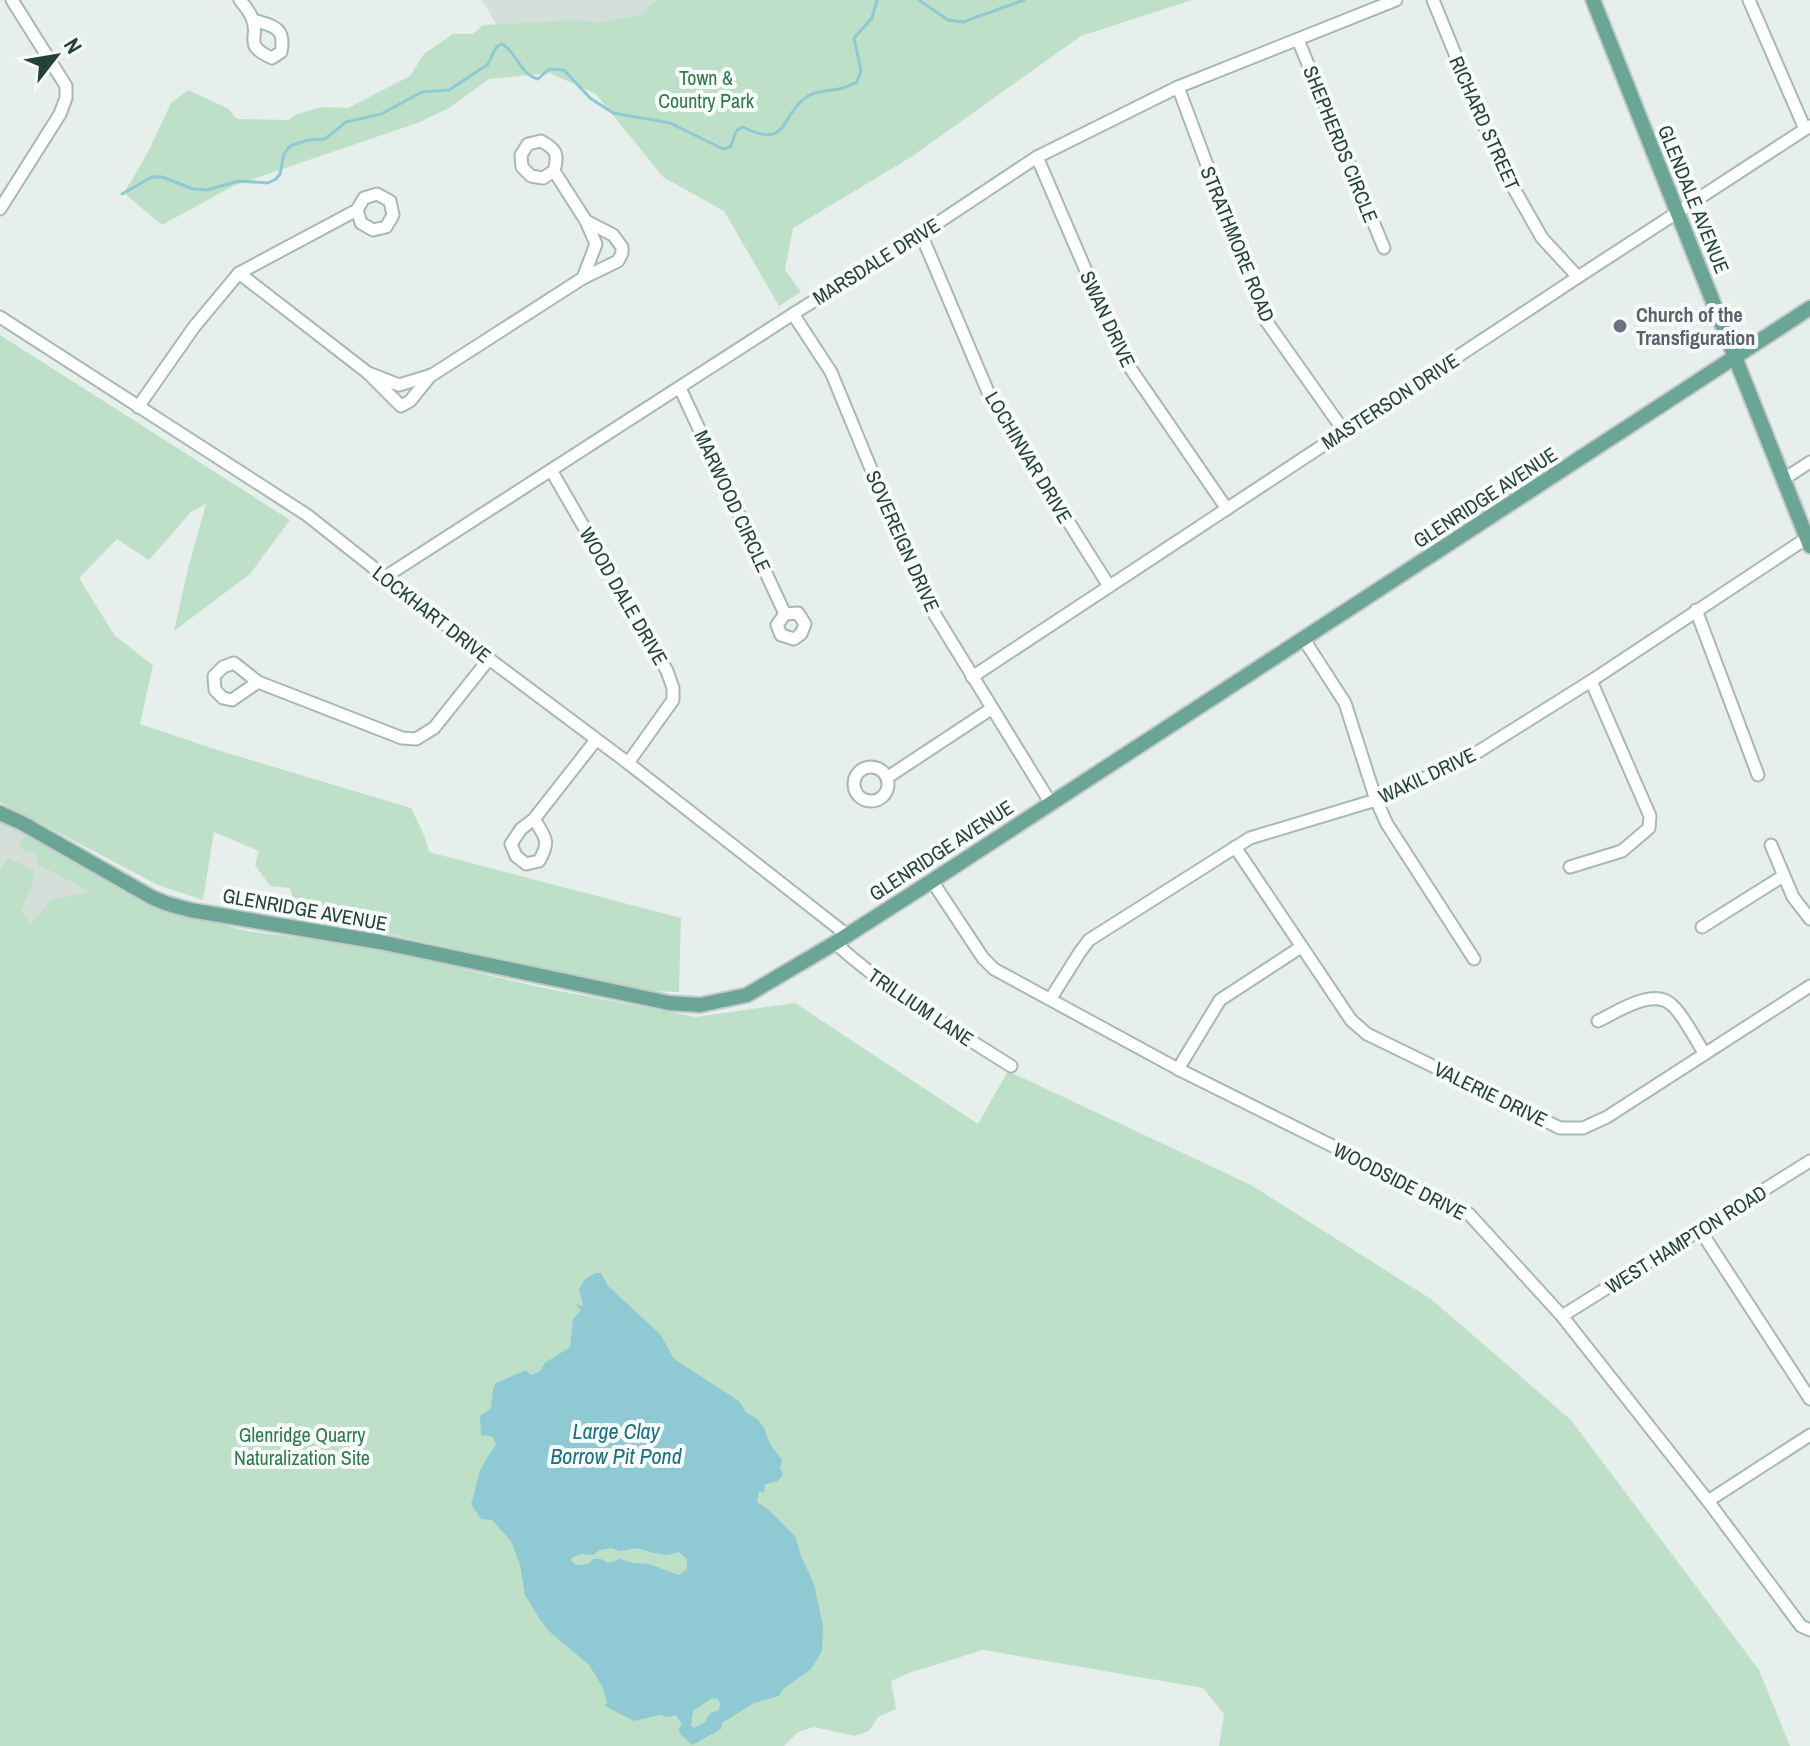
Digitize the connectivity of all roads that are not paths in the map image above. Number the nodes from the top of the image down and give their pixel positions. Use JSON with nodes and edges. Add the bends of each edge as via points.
{"nodes":[{"id":1,"x":11,"y":0,"type":"edge"},
{"id":2,"x":240,"y":0,"type":"edge"},
{"id":3,"x":1396,"y":0,"type":"edge"},
{"id":4,"x":1433,"y":0,"type":"edge"},
{"id":5,"x":1593,"y":0,"type":"edge"},
{"id":6,"x":1749,"y":0,"type":"edge"},
{"id":7,"x":0,"y":6,"type":"edge"},
{"id":8,"x":253,"y":20,"type":"dead end"},
{"id":9,"x":1298,"y":40,"type":"junction"},
{"id":10,"x":1178,"y":87,"type":"junction"},
{"id":11,"x":1808,"y":128,"type":"edge"},
{"id":12,"x":1037,"y":157,"type":"junction"},
{"id":13,"x":554,"y":171,"type":"dead end"},
{"id":14,"x":0,"y":209,"type":"edge"},
{"id":15,"x":357,"y":210,"type":"dead end"},
{"id":16,"x":1678,"y":213,"type":"junction"},
{"id":17,"x":586,"y":221,"type":"junction"},
{"id":18,"x":921,"y":234,"type":"junction"},
{"id":19,"x":1384,"y":248,"type":"dead end"},
{"id":20,"x":239,"y":273,"type":"junction"},
{"id":21,"x":1578,"y":277,"type":"junction"},
{"id":22,"x":583,"y":278,"type":"junction"},
{"id":23,"x":1810,"y":308,"type":"edge"},
{"id":24,"x":793,"y":314,"type":"junction"},
{"id":25,"x":0,"y":317,"type":"edge"},
{"id":26,"x":1735,"y":358,"type":"junction"},
{"id":27,"x":368,"y":373,"type":"junction"},
{"id":28,"x":432,"y":375,"type":"junction"},
{"id":29,"x":680,"y":388,"type":"junction"},
{"id":30,"x":138,"y":407,"type":"junction"},
{"id":31,"x":1344,"y":431,"type":"junction"},
{"id":32,"x":1810,"y":462,"type":"edge"},
{"id":33,"x":551,"y":470,"type":"junction"},
{"id":34,"x":1784,"y":479,"type":"junction"},
{"id":35,"x":1227,"y":509,"type":"junction"},
{"id":36,"x":1808,"y":542,"type":"edge"},
{"id":37,"x":385,"y":577,"type":"junction"},
{"id":38,"x":1109,"y":586,"type":"junction"},
{"id":39,"x":1696,"y":610,"type":"junction"},
{"id":40,"x":785,"y":614,"type":"dead end"},
{"id":41,"x":1303,"y":638,"type":"junction"},
{"id":42,"x":489,"y":659,"type":"junction"},
{"id":43,"x":972,"y":677,"type":"junction"},
{"id":44,"x":1591,"y":681,"type":"junction"},
{"id":45,"x":258,"y":682,"type":"dead end"},
{"id":46,"x":991,"y":709,"type":"junction"},
{"id":47,"x":596,"y":740,"type":"junction"},
{"id":48,"x":628,"y":763,"type":"junction"},
{"id":49,"x":1758,"y":775,"type":"dead end"},
{"id":50,"x":888,"y":777,"type":"dead end"},
{"id":51,"x":1376,"y":800,"type":"junction"},
{"id":52,"x":1050,"y":802,"type":"junction"},
{"id":53,"x":0,"y":813,"type":"edge"},
{"id":54,"x":534,"y":819,"type":"dead end"},
{"id":55,"x":1771,"y":845,"type":"dead end"},
{"id":56,"x":1235,"y":847,"type":"junction"},
{"id":57,"x":1570,"y":867,"type":"dead end"},
{"id":58,"x":1783,"y":876,"type":"junction"},
{"id":59,"x":932,"y":881,"type":"junction"},
{"id":60,"x":1808,"y":912,"type":"edge"},
{"id":61,"x":1702,"y":927,"type":"dead end"},
{"id":62,"x":841,"y":939,"type":"junction"},
{"id":63,"x":1301,"y":947,"type":"junction"},
{"id":64,"x":1474,"y":959,"type":"dead end"},
{"id":65,"x":1810,"y":986,"type":"edge"},
{"id":66,"x":1051,"y":998,"type":"junction"},
{"id":67,"x":1598,"y":1021,"type":"dead end"},
{"id":68,"x":1705,"y":1054,"type":"junction"},
{"id":69,"x":1011,"y":1066,"type":"dead end"},
{"id":70,"x":1178,"y":1069,"type":"junction"},
{"id":71,"x":1810,"y":1161,"type":"edge"},
{"id":72,"x":1700,"y":1230,"type":"junction"},
{"id":73,"x":1562,"y":1316,"type":"junction"},
{"id":74,"x":1810,"y":1399,"type":"edge"},
{"id":75,"x":1810,"y":1435,"type":"edge"},
{"id":76,"x":1708,"y":1501,"type":"junction"},
{"id":77,"x":1810,"y":1630,"type":"edge"}],
"edges":[{"from":1,"to":7,"type":"street"},
{"from":1,"to":14,"type":"street","via":[[66,86],[66,98]]},
{"from":2,"to":8,"type":"street"},
{"from":3,"to":9,"type":"street","name":"MARSDALE DRIVE"},
{"from":4,"to":21,"type":"street","name":"RICHARD STREET","via":[[1500,164],[1542,238]]},
{"from":5,"to":16,"type":"main road","name":"GLENDALE AVENUE"},
{"from":6,"to":11,"type":"street"},
{"from":9,"to":10,"type":"street","name":"MARSDALE DRIVE"},
{"from":9,"to":19,"type":"street","name":"SHEPHERDS CIRCLE"},
{"from":10,"to":12,"type":"street","name":"MARSDALE DRIVE"},
{"from":10,"to":31,"type":"street","name":"STRATHMORE ROAD","via":[[1264,318]]},
{"from":11,"to":16,"type":"street","name":"MASTERSON DRIVE"},
{"from":12,"to":18,"type":"street","name":"MARSDALE DRIVE"},
{"from":12,"to":35,"type":"street","name":"SWAN DRIVE","via":[[1124,359]]},
{"from":13,"to":17,"type":"street"},
{"from":15,"to":20,"type":"street"},
{"from":16,"to":21,"type":"street","name":"MASTERSON DRIVE"},
{"from":16,"to":26,"type":"main road","name":"GLENDALE AVENUE"},
{"from":17,"to":22,"type":"street","via":[[596,244]]},
{"from":17,"to":22,"type":"street","via":[[613,235],[622,253],[618,261]]},
{"from":18,"to":24,"type":"street","name":"MARSDALE DRIVE"},
{"from":18,"to":38,"type":"street","name":"LOCHINVAR DRIVE","via":[[991,399]]},
{"from":20,"to":27,"type":"street"},
{"from":20,"to":30,"type":"street"},
{"from":21,"to":31,"type":"street","name":"MASTERSON DRIVE"},
{"from":22,"to":28,"type":"street"},
{"from":23,"to":26,"type":"main road","name":"GLENRIDGE AVENUE"},
{"from":24,"to":29,"type":"street","name":"MARSDALE DRIVE"},
{"from":24,"to":43,"type":"street","name":"SOVEREIGN DRIVE","via":[[831,372],[924,597]]},
{"from":25,"to":30,"type":"street","name":"LOCKHART DRIVE"},
{"from":26,"to":34,"type":"main road","name":"GLENDALE AVENUE"},
{"from":26,"to":41,"type":"main road","name":"GLENRIDGE AVENUE"},
{"from":27,"to":28,"type":"street","via":[[399,385]]},
{"from":27,"to":28,"type":"street","via":[[401,406]]},
{"from":29,"to":33,"type":"street","name":"MARSDALE DRIVE"},
{"from":29,"to":40,"type":"street","name":"MARWOOD CIRCLE"},
{"from":30,"to":37,"type":"street","name":"LOCKHART DRIVE","via":[[307,515]]},
{"from":31,"to":35,"type":"street","name":"MASTERSON DRIVE"},
{"from":32,"to":34,"type":"street"},
{"from":33,"to":37,"type":"street","name":"MARSDALE DRIVE"},
{"from":33,"to":48,"type":"street","name":"WOOD DALE DRIVE","via":[[673,688],[673,700]]},
{"from":34,"to":36,"type":"main road","name":"GLENDALE AVENUE"},
{"from":35,"to":38,"type":"street","name":"MASTERSON DRIVE"},
{"from":36,"to":39,"type":"street","name":"WAKIL DRIVE"},
{"from":37,"to":42,"type":"street","name":"LOCKHART DRIVE"},
{"from":38,"to":43,"type":"street","name":"MASTERSON DRIVE"},
{"from":39,"to":44,"type":"street","name":"WAKIL DRIVE"},
{"from":39,"to":49,"type":"street"},
{"from":41,"to":51,"type":"street","via":[[1345,703]]},
{"from":41,"to":52,"type":"main road","name":"GLENRIDGE AVENUE"},
{"from":42,"to":45,"type":"street","via":[[434,728],[416,739]]},
{"from":42,"to":47,"type":"street","name":"LOCKHART DRIVE"},
{"from":43,"to":46,"type":"street","name":"SOVEREIGN DRIVE"},
{"from":44,"to":51,"type":"street","name":"WAKIL DRIVE","via":[[1465,760]]},
{"from":44,"to":57,"type":"street","via":[[1650,816],[1649,828],[1622,851]]},
{"from":46,"to":50,"type":"street"},
{"from":46,"to":52,"type":"street","name":"SOVEREIGN DRIVE"},
{"from":47,"to":48,"type":"street","name":"LOCKHART DRIVE"},
{"from":47,"to":54,"type":"street"},
{"from":48,"to":62,"type":"street","name":"LOCKHART DRIVE"},
{"from":51,"to":56,"type":"street","name":"WAKIL DRIVE"},
{"from":51,"to":64,"type":"street"},
{"from":52,"to":59,"type":"main road","name":"GLENRIDGE AVENUE"},
{"from":53,"to":62,"type":"main road","name":"GLENRIDGE AVENUE","via":[[168,904],[669,1003],[700,1005],[747,995]]},
{"from":55,"to":58,"type":"street"},
{"from":56,"to":63,"type":"street","name":"VALERIE DRIVE"},
{"from":56,"to":66,"type":"street","name":"WAKIL DRIVE","via":[[1089,940]]},
{"from":58,"to":60,"type":"street"},
{"from":58,"to":61,"type":"street"},
{"from":59,"to":62,"type":"main road","name":"GLENRIDGE AVENUE"},
{"from":59,"to":66,"type":"street","name":"WOODSIDE DRIVE","via":[[994,969]]},
{"from":62,"to":69,"type":"street","name":"TRILLIUM LANE","via":[[858,964]]},
{"from":63,"to":68,"type":"street","name":"VALERIE DRIVE","via":[[1351,1020],[1367,1034],[1560,1128],[1583,1128],[1607,1117]]},
{"from":63,"to":70,"type":"street","via":[[1220,1000]]},
{"from":65,"to":68,"type":"street","name":"VALERIE DRIVE"},
{"from":66,"to":70,"type":"street","name":"WOODSIDE DRIVE"},
{"from":67,"to":68,"type":"street","via":[[1658,997],[1672,1004]]},
{"from":70,"to":73,"type":"street","name":"WOODSIDE DRIVE","via":[[1469,1214]]},
{"from":71,"to":72,"type":"street","name":"WEST HAMPTON ROAD"},
{"from":72,"to":73,"type":"street","name":"WEST HAMPTON ROAD"},
{"from":72,"to":74,"type":"street"},
{"from":73,"to":76,"type":"street","name":"WOODSIDE DRIVE"},
{"from":75,"to":76,"type":"street"},
{"from":76,"to":77,"type":"street","name":"WOODSIDE DRIVE","via":[[1801,1626]]}]}
